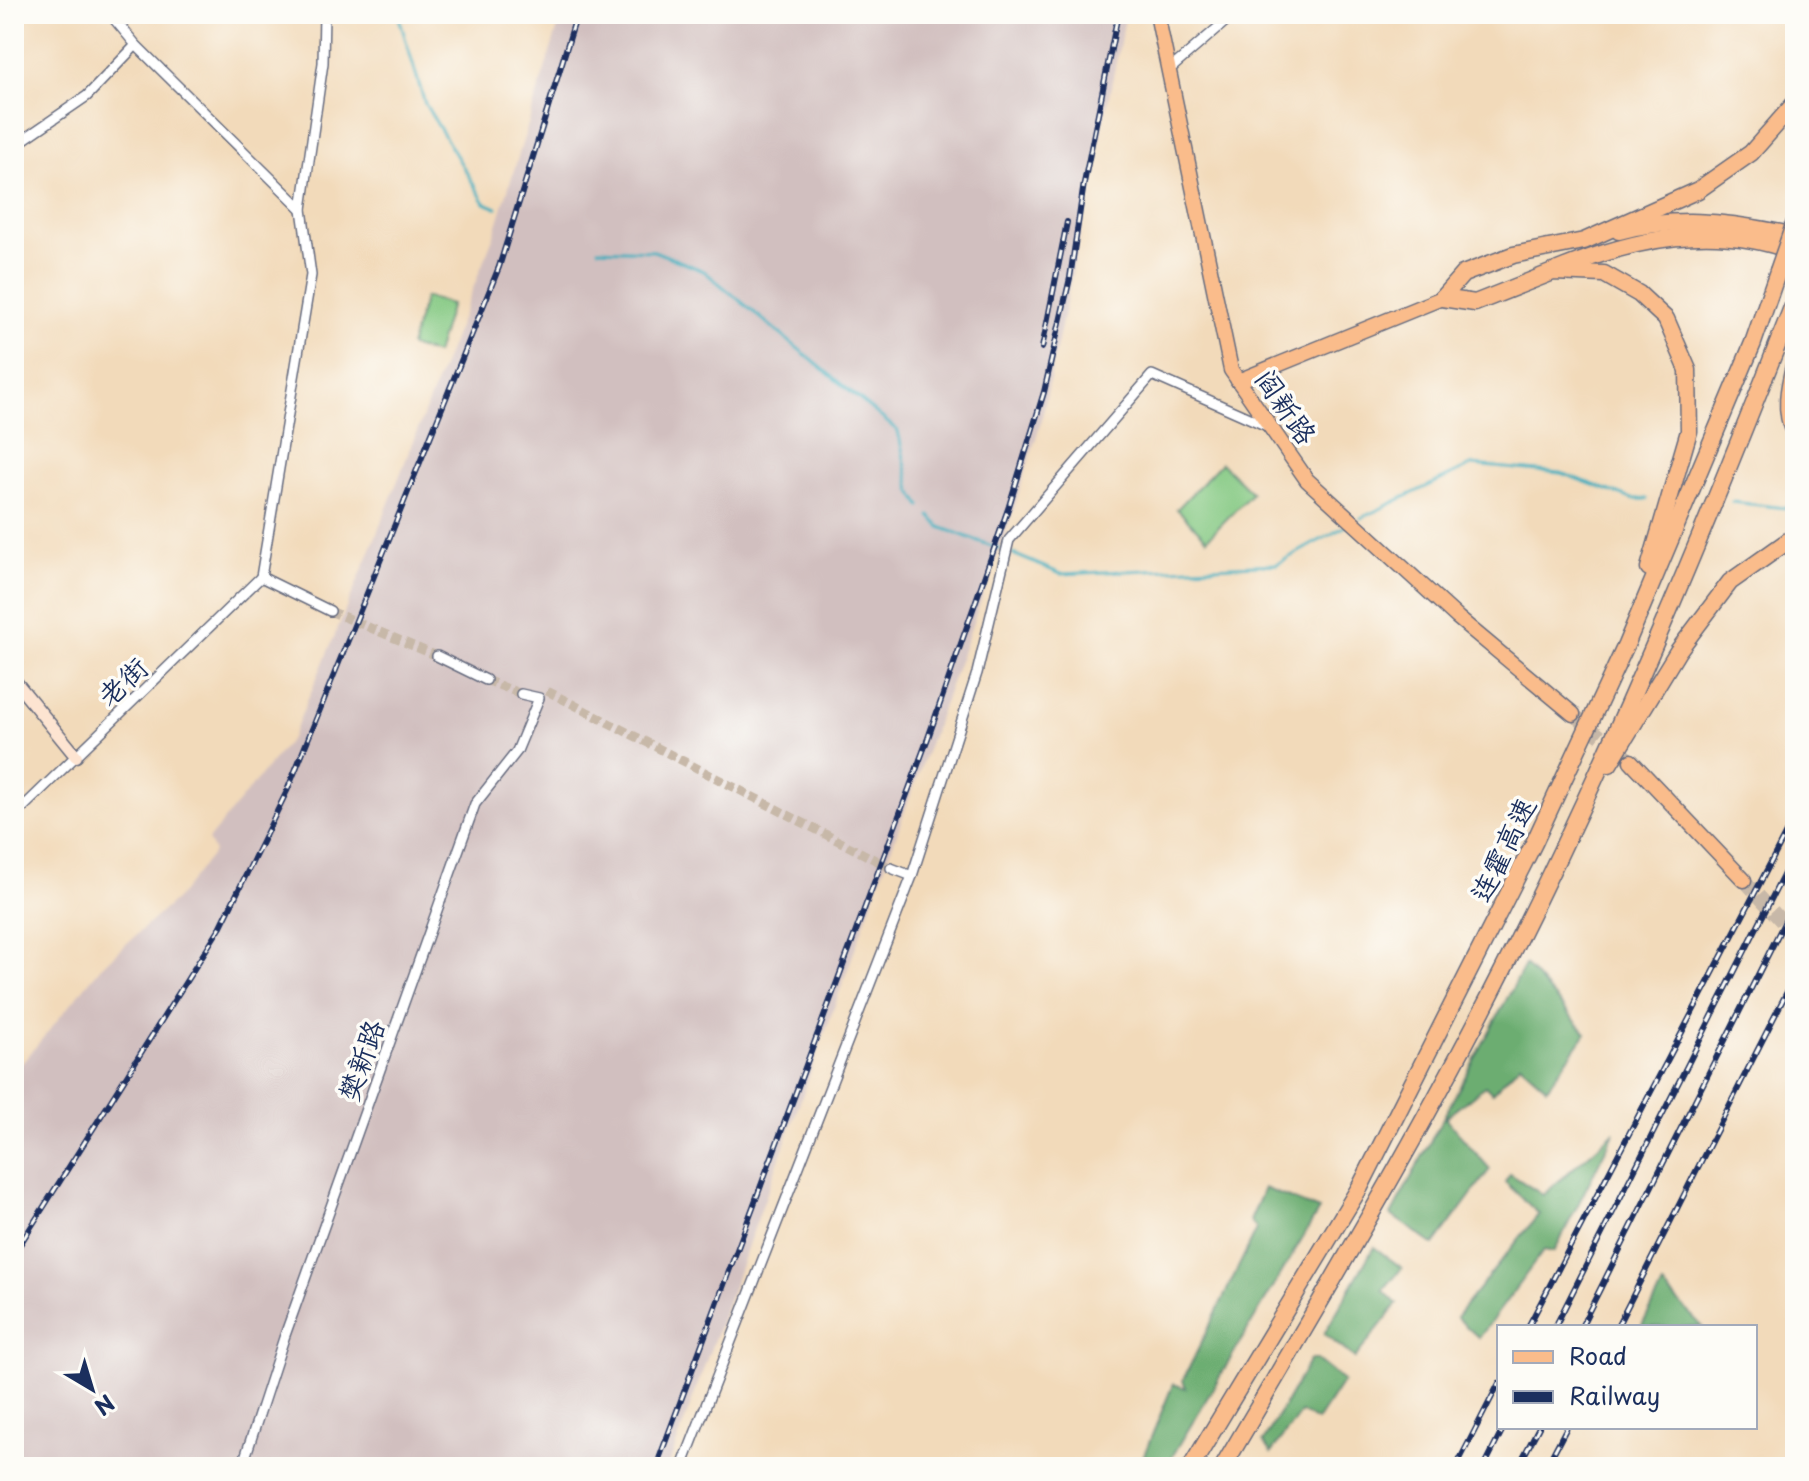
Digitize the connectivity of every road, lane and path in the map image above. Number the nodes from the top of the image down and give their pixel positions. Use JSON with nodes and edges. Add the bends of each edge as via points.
{"nodes":[{"id":1,"x":110,"y":14,"type":"edge"},
{"id":2,"x":324,"y":14,"type":"edge"},
{"id":3,"x":1157,"y":14,"type":"edge"},
{"id":4,"x":1234,"y":14,"type":"edge"},
{"id":5,"x":136,"y":45,"type":"junction"},
{"id":6,"x":1169,"y":70,"type":"junction"},
{"id":7,"x":1795,"y":103,"type":"edge"},
{"id":8,"x":14,"y":146,"type":"edge"},
{"id":9,"x":302,"y":209,"type":"junction"},
{"id":10,"x":1795,"y":222,"type":"edge"},
{"id":11,"x":1795,"y":236,"type":"edge"},
{"id":12,"x":1584,"y":241,"type":"junction"},
{"id":13,"x":1795,"y":252,"type":"edge"},
{"id":14,"x":1553,"y":272,"type":"junction"},
{"id":15,"x":1442,"y":298,"type":"junction"},
{"id":16,"x":1795,"y":300,"type":"edge"},
{"id":17,"x":1795,"y":362,"type":"edge"},
{"id":18,"x":1238,"y":381,"type":"junction"},
{"id":19,"x":1270,"y":427,"type":"junction"},
{"id":20,"x":1795,"y":434,"type":"edge"},
{"id":21,"x":1795,"y":536,"type":"edge"},
{"id":22,"x":261,"y":577,"type":"junction"},
{"id":23,"x":330,"y":611,"type":"tunnel mouth"},
{"id":24,"x":1626,"y":645,"type":"junction"},
{"id":25,"x":437,"y":656,"type":"tunnel mouth"},
{"id":26,"x":14,"y":680,"type":"edge"},
{"id":27,"x":486,"y":680,"type":"tunnel mouth"},
{"id":28,"x":521,"y":694,"type":"tunnel mouth"},
{"id":29,"x":1573,"y":714,"type":"tunnel mouth"},
{"id":30,"x":76,"y":756,"type":"junction"},
{"id":31,"x":1631,"y":761,"type":"tunnel mouth"},
{"id":32,"x":14,"y":816,"type":"edge"},
{"id":33,"x":1567,"y":834,"type":"junction"},
{"id":34,"x":891,"y":868,"type":"tunnel mouth"},
{"id":35,"x":912,"y":876,"type":"junction"},
{"id":36,"x":1744,"y":880,"type":"tunnel mouth"},
{"id":37,"x":242,"y":1467,"type":"edge"},
{"id":38,"x":682,"y":1467,"type":"edge"},
{"id":39,"x":1191,"y":1467,"type":"edge"},
{"id":40,"x":1223,"y":1467,"type":"edge"}],
"edges":[{"from":1,"to":5,"type":"street"},
{"from":2,"to":9,"type":"street","via":[[323,63]]},
{"from":3,"to":6,"type":"main road","name":"阎新路"},
{"from":4,"to":6,"type":"street"},
{"from":5,"to":8,"type":"street","via":[[87,96]]},
{"from":5,"to":9,"type":"street"},
{"from":6,"to":18,"type":"main road","name":"阎新路","via":[[1231,370]]},
{"from":7,"to":12,"type":"highway","via":[[1751,153],[1698,190]]},
{"from":9,"to":22,"type":"street","via":[[311,275]]},
{"from":10,"to":24,"type":"highway","name":"连霍高速","bridge":true,"via":[[1753,343]]},
{"from":11,"to":12,"type":"highway","via":[[1742,224],[1679,221]]},
{"from":12,"to":15,"type":"highway","via":[[1513,255],[1463,274]]},
{"from":13,"to":14,"type":"highway","via":[[1744,237],[1677,235],[1608,250]]},
{"from":14,"to":15,"type":"highway","via":[[1475,303]]},
{"from":14,"to":24,"type":"highway","via":[[1604,274],[1639,294],[1666,319],[1688,370],[1689,431]]},
{"from":15,"to":18,"type":"main road"},
{"from":16,"to":33,"type":"highway","name":"连霍高速","via":[[1729,469]]},
{"from":17,"to":20,"type":"highway","via":[[1788,392]]},
{"from":18,"to":19,"type":"main road","name":"阎新路"},
{"from":19,"to":29,"type":"main road","name":"阎新路","via":[[1307,480]]},
{"from":19,"to":35,"type":"street","via":[[1152,375],[1009,540],[977,673]]},
{"from":21,"to":33,"type":"highway","via":[[1730,582],[1678,651]]},
{"from":22,"to":23,"type":"street"},
{"from":22,"to":30,"type":"street","name":"老街"},
{"from":24,"to":39,"type":"highway","name":"连霍高速","via":[[1527,857],[1360,1187]]},
{"from":25,"to":27,"type":"street"},
{"from":26,"to":30,"type":"street"},
{"from":28,"to":37,"type":"street","name":"樊新路","via":[[543,695],[517,751],[475,804]]},
{"from":30,"to":32,"type":"street","name":"老街"},
{"from":31,"to":36,"type":"main road"},
{"from":33,"to":40,"type":"highway","name":"连霍高速","via":[[1506,965],[1381,1200]]},
{"from":34,"to":35,"type":"street"},
{"from":35,"to":38,"type":"street"}]}
